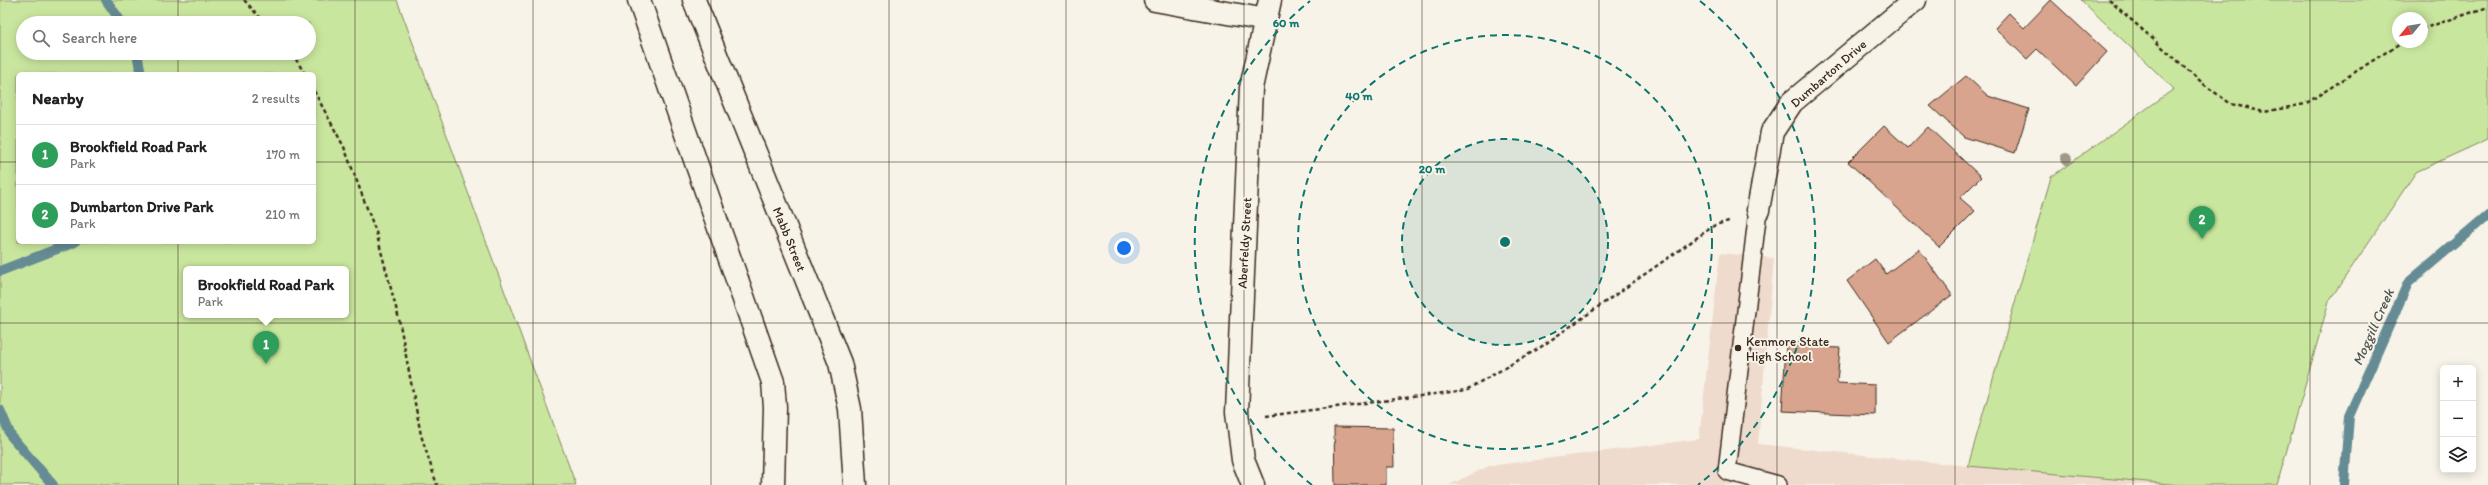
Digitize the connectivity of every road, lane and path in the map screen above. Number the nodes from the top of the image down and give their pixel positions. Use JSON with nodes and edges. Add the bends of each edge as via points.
{"nodes":[{"id":1,"x":244,"y":0,"type":"edge"},
{"id":2,"x":639,"y":0,"type":"edge"},
{"id":3,"x":694,"y":0,"type":"edge"},
{"id":4,"x":1155,"y":0,"type":"edge"},
{"id":5,"x":1915,"y":0,"type":"edge"},
{"id":6,"x":2109,"y":0,"type":"edge"},
{"id":7,"x":2488,"y":7,"type":"edge"},
{"id":8,"x":1268,"y":10,"type":"edge"},
{"id":9,"x":259,"y":16,"type":"edge"},
{"id":10,"x":2428,"y":27,"type":"edge"},
{"id":11,"x":2393,"y":48,"type":"edge"},
{"id":12,"x":296,"y":60,"type":"edge"},
{"id":13,"x":304,"y":72,"type":"edge"},
{"id":14,"x":316,"y":96,"type":"edge"},
{"id":15,"x":1758,"y":210,"type":"junction"},
{"id":16,"x":1264,"y":417,"type":"dead end"},
{"id":17,"x":437,"y":485,"type":"edge"},
{"id":18,"x":773,"y":485,"type":"edge"},
{"id":19,"x":855,"y":485,"type":"edge"},
{"id":20,"x":1253,"y":485,"type":"edge"},
{"id":21,"x":1778,"y":485,"type":"edge"}],
"edges":[{"from":1,"to":9,"type":"path"},
{"from":2,"to":18,"type":"street","via":[[773,382]]},
{"from":3,"to":19,"type":"street","name":"Mabb Street","via":[[840,363],[850,409]]},
{"from":4,"to":8,"type":"street"},
{"from":5,"to":15,"type":"street","name":"Dumbarton Drive","via":[[1792,102],[1772,132]]},
{"from":6,"to":11,"type":"path","via":[[2206,86],[2231,104],[2264,112],[2305,104]]},
{"from":7,"to":10,"type":"path"},
{"from":8,"to":20,"type":"street","name":"Aberfeldy Street","via":[[1252,88],[1236,412],[1243,460]]},
{"from":12,"to":13,"type":"path"},
{"from":14,"to":17,"type":"path","via":[[344,147],[376,232],[399,319],[421,435]]},
{"from":15,"to":16,"type":"path","via":[[1715,225],[1538,349],[1466,390]]},
{"from":15,"to":21,"type":"lane","via":[[1727,471]]}]}
